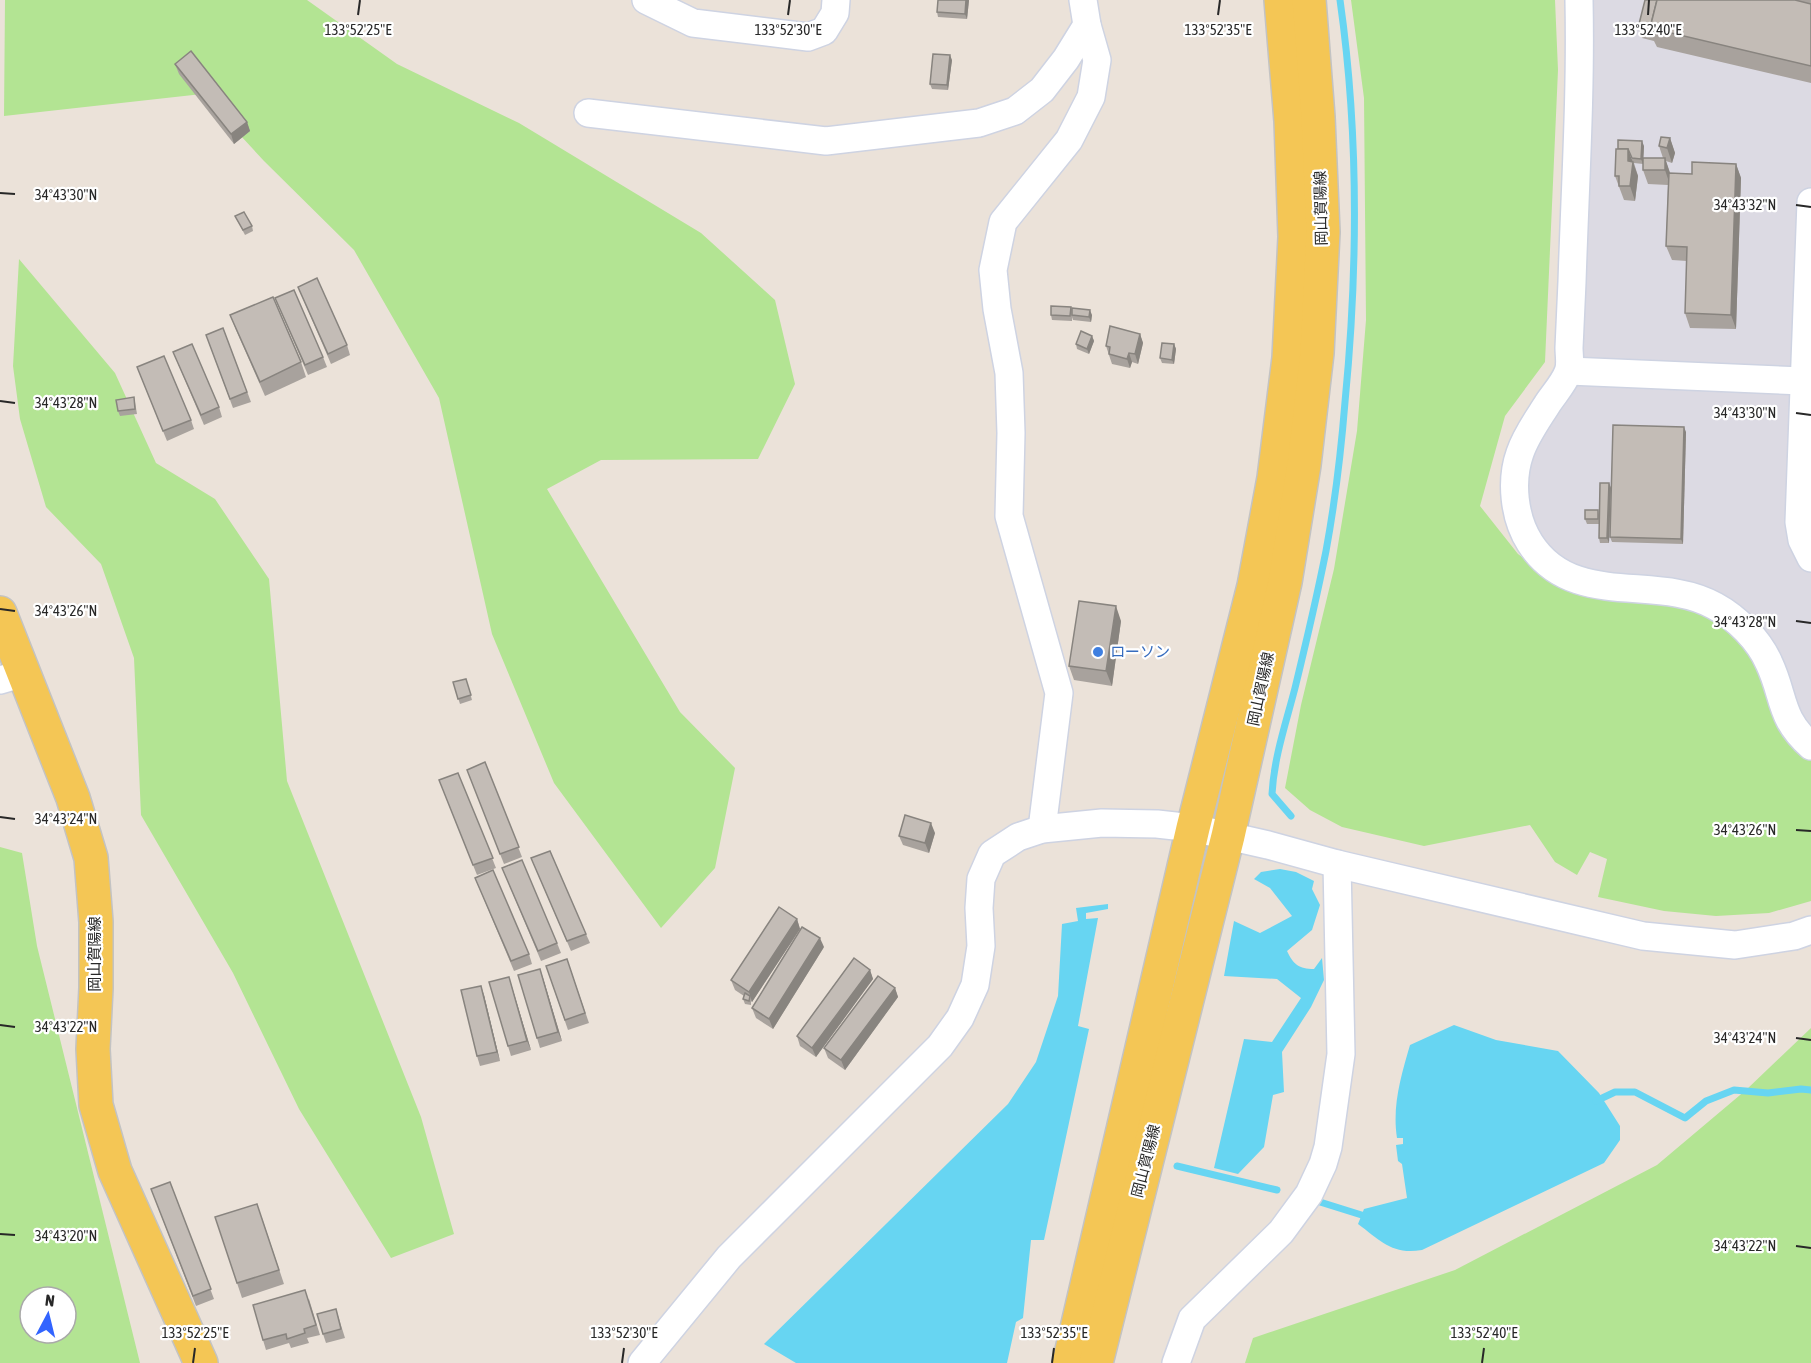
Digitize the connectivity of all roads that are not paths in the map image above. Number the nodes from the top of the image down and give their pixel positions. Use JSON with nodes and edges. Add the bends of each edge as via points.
{"nodes":[{"id":1,"x":646,"y":0,"type":"edge"},
{"id":2,"x":836,"y":0,"type":"edge"},
{"id":3,"x":1281,"y":0,"type":"edge"},
{"id":4,"x":1309,"y":0,"type":"edge"},
{"id":5,"x":1579,"y":0,"type":"edge"},
{"id":6,"x":1085,"y":13,"type":"edge"},
{"id":7,"x":588,"y":112,"type":"dead end"},
{"id":8,"x":1811,"y":202,"type":"edge"},
{"id":9,"x":1569,"y":371,"type":"junction"},
{"id":10,"x":1803,"y":381,"type":"junction"},
{"id":11,"x":1811,"y":558,"type":"edge"},
{"id":12,"x":0,"y":613,"type":"edge"},
{"id":13,"x":12,"y":677,"type":"edge"},
{"id":14,"x":1811,"y":746,"type":"edge"},
{"id":15,"x":1193,"y":828,"type":"junction"},
{"id":16,"x":1042,"y":829,"type":"junction"},
{"id":17,"x":1228,"y":836,"type":"junction"},
{"id":18,"x":1337,"y":864,"type":"junction"},
{"id":19,"x":1811,"y":930,"type":"edge"},
{"id":20,"x":201,"y":1363,"type":"edge"},
{"id":21,"x":642,"y":1363,"type":"edge"},
{"id":22,"x":1069,"y":1363,"type":"edge"},
{"id":23,"x":1096,"y":1363,"type":"edge"},
{"id":24,"x":1176,"y":1363,"type":"edge"}],
"edges":[{"from":1,"to":2,"type":"street","via":[[693,23],[808,37],[824,31],[835,13]]},
{"from":3,"to":15,"type":"main road","name":"岡山賀陽線","via":[[1292,121],[1295,237],[1289,358],[1274,478],[1254,586]]},
{"from":4,"to":17,"type":"main road","name":"岡山賀陽線","via":[[1323,232],[1317,353],[1285,582]]},
{"from":5,"to":9,"type":"street"},
{"from":6,"to":7,"type":"street","via":[[1066,59],[1042,90],[1014,111],[979,123],[826,141]]},
{"from":6,"to":16,"type":"street","via":[[1097,60],[1091,98],[1069,140],[1003,222],[993,270],[1009,373],[1009,516],[1059,693]]},
{"from":8,"to":10,"type":"street"},
{"from":9,"to":10,"type":"street"},
{"from":9,"to":14,"type":"street","via":[[1530,432],[1515,470],[1518,516],[1531,545],[1565,576],[1586,584],[1692,595],[1737,621],[1769,663],[1787,718]]},
{"from":10,"to":11,"type":"street","via":[[1798,522]]},
{"from":12,"to":13,"type":"main road","name":"岡山賀陽線"},
{"from":13,"to":20,"type":"main road","name":"岡山賀陽線","via":[[73,798],[91,858],[96,922],[96,1105],[115,1171]]},
{"from":15,"to":16,"type":"street","via":[[1102,822]]},
{"from":15,"to":17,"type":"street"},
{"from":15,"to":22,"type":"main road","name":"岡山賀陽線"},
{"from":16,"to":21,"type":"street","via":[[1018,837],[993,854],[981,879],[981,946],[975,985],[960,1018],[940,1046],[729,1257]]},
{"from":17,"to":18,"type":"street"},
{"from":17,"to":23,"type":"main road","name":"岡山賀陽線"},
{"from":18,"to":19,"type":"street","via":[[1643,936],[1735,945]]},
{"from":18,"to":24,"type":"street","via":[[1341,1054],[1323,1164],[1309,1194],[1281,1233],[1192,1319]]}]}
